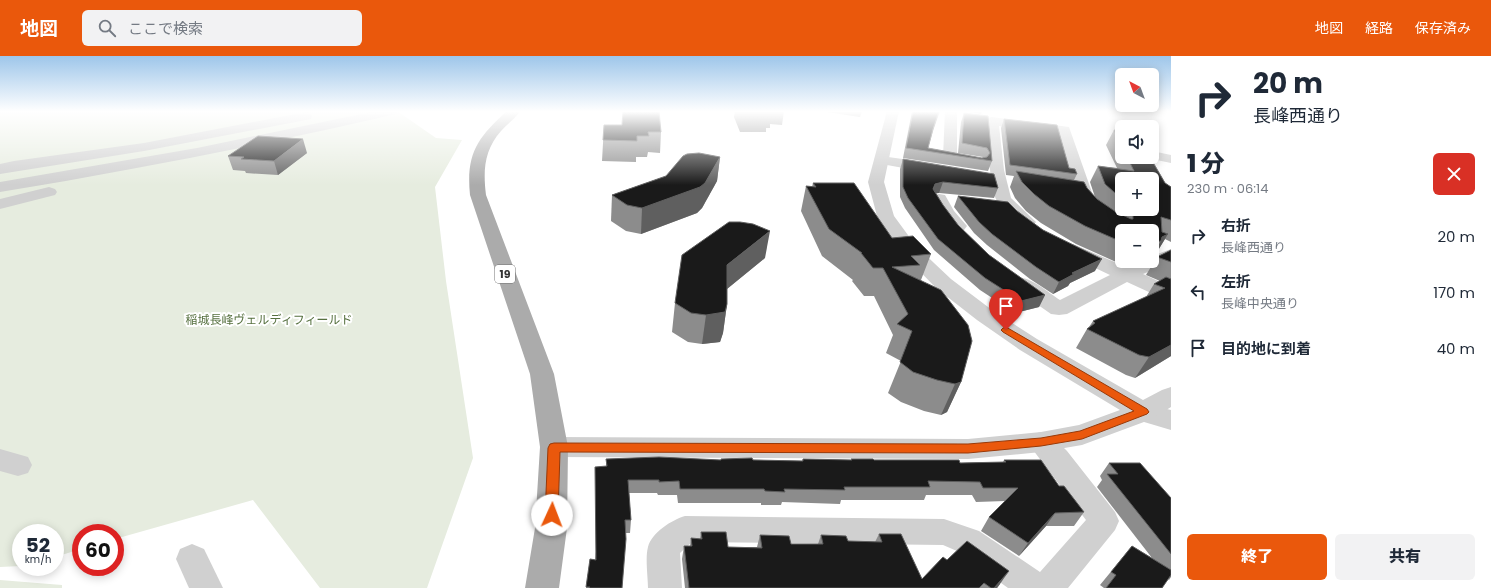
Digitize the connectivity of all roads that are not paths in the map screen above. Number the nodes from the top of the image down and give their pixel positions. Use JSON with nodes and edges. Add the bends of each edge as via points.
{"nodes":[{"id":1,"x":201,"y":136,"type":"edge"},
{"id":2,"x":282,"y":136,"type":"edge"},
{"id":3,"x":489,"y":136,"type":"edge"},
{"id":4,"x":887,"y":136,"type":"edge"},
{"id":5,"x":952,"y":136,"type":"edge"},
{"id":6,"x":988,"y":136,"type":"edge"},
{"id":7,"x":1065,"y":136,"type":"edge"},
{"id":8,"x":1171,"y":159,"type":"edge"},
{"id":9,"x":881,"y":160,"type":"junction"},
{"id":10,"x":1159,"y":160,"type":"edge"},
{"id":11,"x":0,"y":169,"type":"edge"},
{"id":12,"x":98,"y":171,"type":"junction"},
{"id":13,"x":994,"y":175,"type":"junction"},
{"id":14,"x":0,"y":187,"type":"edge"},
{"id":15,"x":955,"y":200,"type":"dead end"},
{"id":16,"x":0,"y":204,"type":"edge"},
{"id":17,"x":986,"y":204,"type":"edge"},
{"id":18,"x":1009,"y":206,"type":"junction"},
{"id":19,"x":1115,"y":224,"type":"edge"},
{"id":20,"x":1039,"y":230,"type":"edge"},
{"id":21,"x":968,"y":237,"type":"edge"},
{"id":22,"x":1058,"y":242,"type":"edge"},
{"id":23,"x":1167,"y":250,"type":"edge"},
{"id":24,"x":1006,"y":272,"type":"edge"},
{"id":25,"x":1125,"y":275,"type":"junction"},
{"id":26,"x":1171,"y":295,"type":"edge"},
{"id":27,"x":1171,"y":396,"type":"edge"},
{"id":28,"x":1143,"y":412,"type":"junction"},
{"id":29,"x":1171,"y":420,"type":"edge"},
{"id":30,"x":1041,"y":442,"type":"junction"},
{"id":31,"x":554,"y":448,"type":"junction"},
{"id":32,"x":192,"y":559,"type":"dead end"},
{"id":33,"x":206,"y":588,"type":"edge"},
{"id":34,"x":542,"y":588,"type":"edge"},
{"id":35,"x":665,"y":588,"type":"edge"},
{"id":36,"x":1035,"y":588,"type":"edge"},
{"id":37,"x":1047,"y":588,"type":"edge"}],
"edges":[{"from":1,"to":11,"type":"street"},
{"from":2,"to":12,"type":"street"},
{"from":3,"to":31,"type":"main road","number":"19","via":[[477,161],[478,195],[542,374]]},
{"from":4,"to":9,"type":"street"},
{"from":5,"to":13,"type":"street","via":[[950,157]]},
{"from":6,"to":13,"type":"street"},
{"from":7,"to":19,"type":"street","via":[[1077,192],[1098,214]]},
{"from":8,"to":10,"type":"street"},
{"from":9,"to":13,"type":"street"},
{"from":9,"to":28,"type":"street","via":[[876,192],[886,218],[912,253],[933,274],[994,322]]},
{"from":12,"to":14,"type":"street"},
{"from":12,"to":16,"type":"street","via":[[94,182]]},
{"from":13,"to":18,"type":"street"},
{"from":15,"to":21,"type":"street","via":[[939,199],[947,213]]},
{"from":17,"to":18,"type":"street"},
{"from":18,"to":20,"type":"street"},
{"from":22,"to":25,"type":"street"},
{"from":23,"to":25,"type":"street"},
{"from":24,"to":25,"type":"street","via":[[1059,308]]},
{"from":25,"to":26,"type":"street"},
{"from":27,"to":28,"type":"street"},
{"from":28,"to":29,"type":"street"},
{"from":28,"to":30,"type":"street","via":[[1082,435]]},
{"from":30,"to":31,"type":"street","via":[[968,449]]},
{"from":30,"to":37,"type":"street","via":[[1104,521]]},
{"from":31,"to":34,"type":"main road","number":"19","via":[[551,528]]},
{"from":32,"to":33,"type":"street"},
{"from":35,"to":36,"type":"street","via":[[664,548],[685,529],[944,532],[968,541]]}]}
